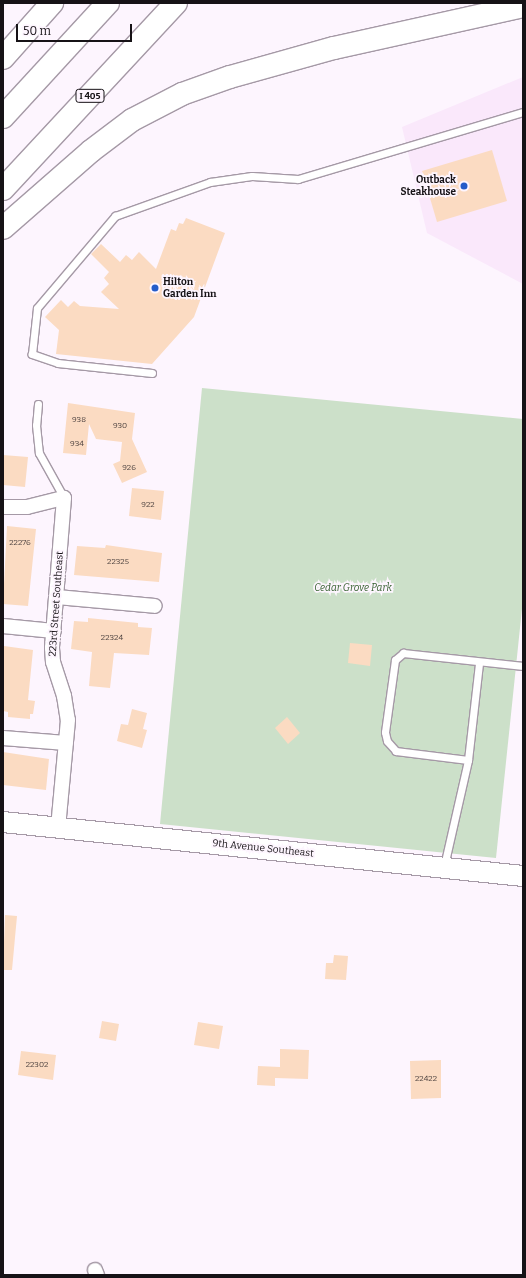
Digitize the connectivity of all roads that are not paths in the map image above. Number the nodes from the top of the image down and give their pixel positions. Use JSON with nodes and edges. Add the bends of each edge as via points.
{"nodes":[{"id":1,"x":52,"y":3,"type":"edge"},
{"id":2,"x":98,"y":3,"type":"edge"},
{"id":3,"x":108,"y":3,"type":"edge"},
{"id":4,"x":158,"y":3,"type":"edge"},
{"id":5,"x":176,"y":3,"type":"edge"},
{"id":6,"x":523,"y":6,"type":"edge"},
{"id":7,"x":3,"y":58,"type":"edge"},
{"id":8,"x":3,"y":104,"type":"edge"},
{"id":9,"x":523,"y":112,"type":"edge"},
{"id":10,"x":3,"y":117,"type":"edge"},
{"id":11,"x":3,"y":170,"type":"edge"},
{"id":12,"x":3,"y":189,"type":"edge"},
{"id":13,"x":3,"y":228,"type":"edge"},
{"id":14,"x":152,"y":373,"type":"dead end"},
{"id":15,"x":38,"y":404,"type":"dead end"},
{"id":16,"x":64,"y":498,"type":"junction"},
{"id":17,"x":3,"y":507,"type":"edge"},
{"id":18,"x":58,"y":597,"type":"junction"},
{"id":19,"x":155,"y":606,"type":"dead end"},
{"id":20,"x":3,"y":626,"type":"edge"},
{"id":21,"x":54,"y":631,"type":"junction"},
{"id":22,"x":479,"y":663,"type":"junction"},
{"id":23,"x":523,"y":666,"type":"edge"},
{"id":24,"x":3,"y":738,"type":"edge"},
{"id":25,"x":66,"y":743,"type":"junction"},
{"id":26,"x":468,"y":760,"type":"junction"},
{"id":27,"x":3,"y":822,"type":"edge"},
{"id":28,"x":58,"y":828,"type":"junction"},
{"id":29,"x":444,"y":868,"type":"junction"},
{"id":30,"x":523,"y":876,"type":"edge"}],
"edges":[{"from":1,"to":7,"type":"highway"},
{"from":2,"to":8,"type":"highway"},
{"from":3,"to":10,"type":"highway"},
{"from":4,"to":11,"type":"highway","number":"I 405"},
{"from":5,"to":12,"type":"highway","number":"I 405"},
{"from":6,"to":13,"type":"highway","via":[[334,48],[230,77],[182,94],[132,120],[90,151]]},
{"from":9,"to":14,"type":"lane","via":[[298,180],[252,176],[210,182],[115,216],[37,308],[32,354],[58,363]]},
{"from":15,"to":16,"type":"lane","via":[[36,425],[39,453]]},
{"from":16,"to":17,"type":"street","via":[[27,507]]},
{"from":16,"to":18,"type":"street","name":"223rd Street Southeast"},
{"from":18,"to":19,"type":"street"},
{"from":18,"to":21,"type":"street","name":"223rd Street Southeast"},
{"from":20,"to":21,"type":"street"},
{"from":21,"to":25,"type":"street","name":"223rd Street Southeast","via":[[53,662],[68,720]]},
{"from":22,"to":23,"type":"lane"},
{"from":22,"to":26,"type":"lane"},
{"from":22,"to":26,"type":"lane","via":[[403,654],[395,660],[392,672],[385,732],[387,741],[396,751]]},
{"from":24,"to":25,"type":"street"},
{"from":25,"to":28,"type":"street","name":"223rd Street Southeast"},
{"from":26,"to":29,"type":"lane"},
{"from":27,"to":28,"type":"main road","name":"9th Avenue Southeast"},
{"from":28,"to":29,"type":"main road","name":"9th Avenue Southeast"},
{"from":29,"to":30,"type":"main road","name":"9th Avenue Southeast"}]}
